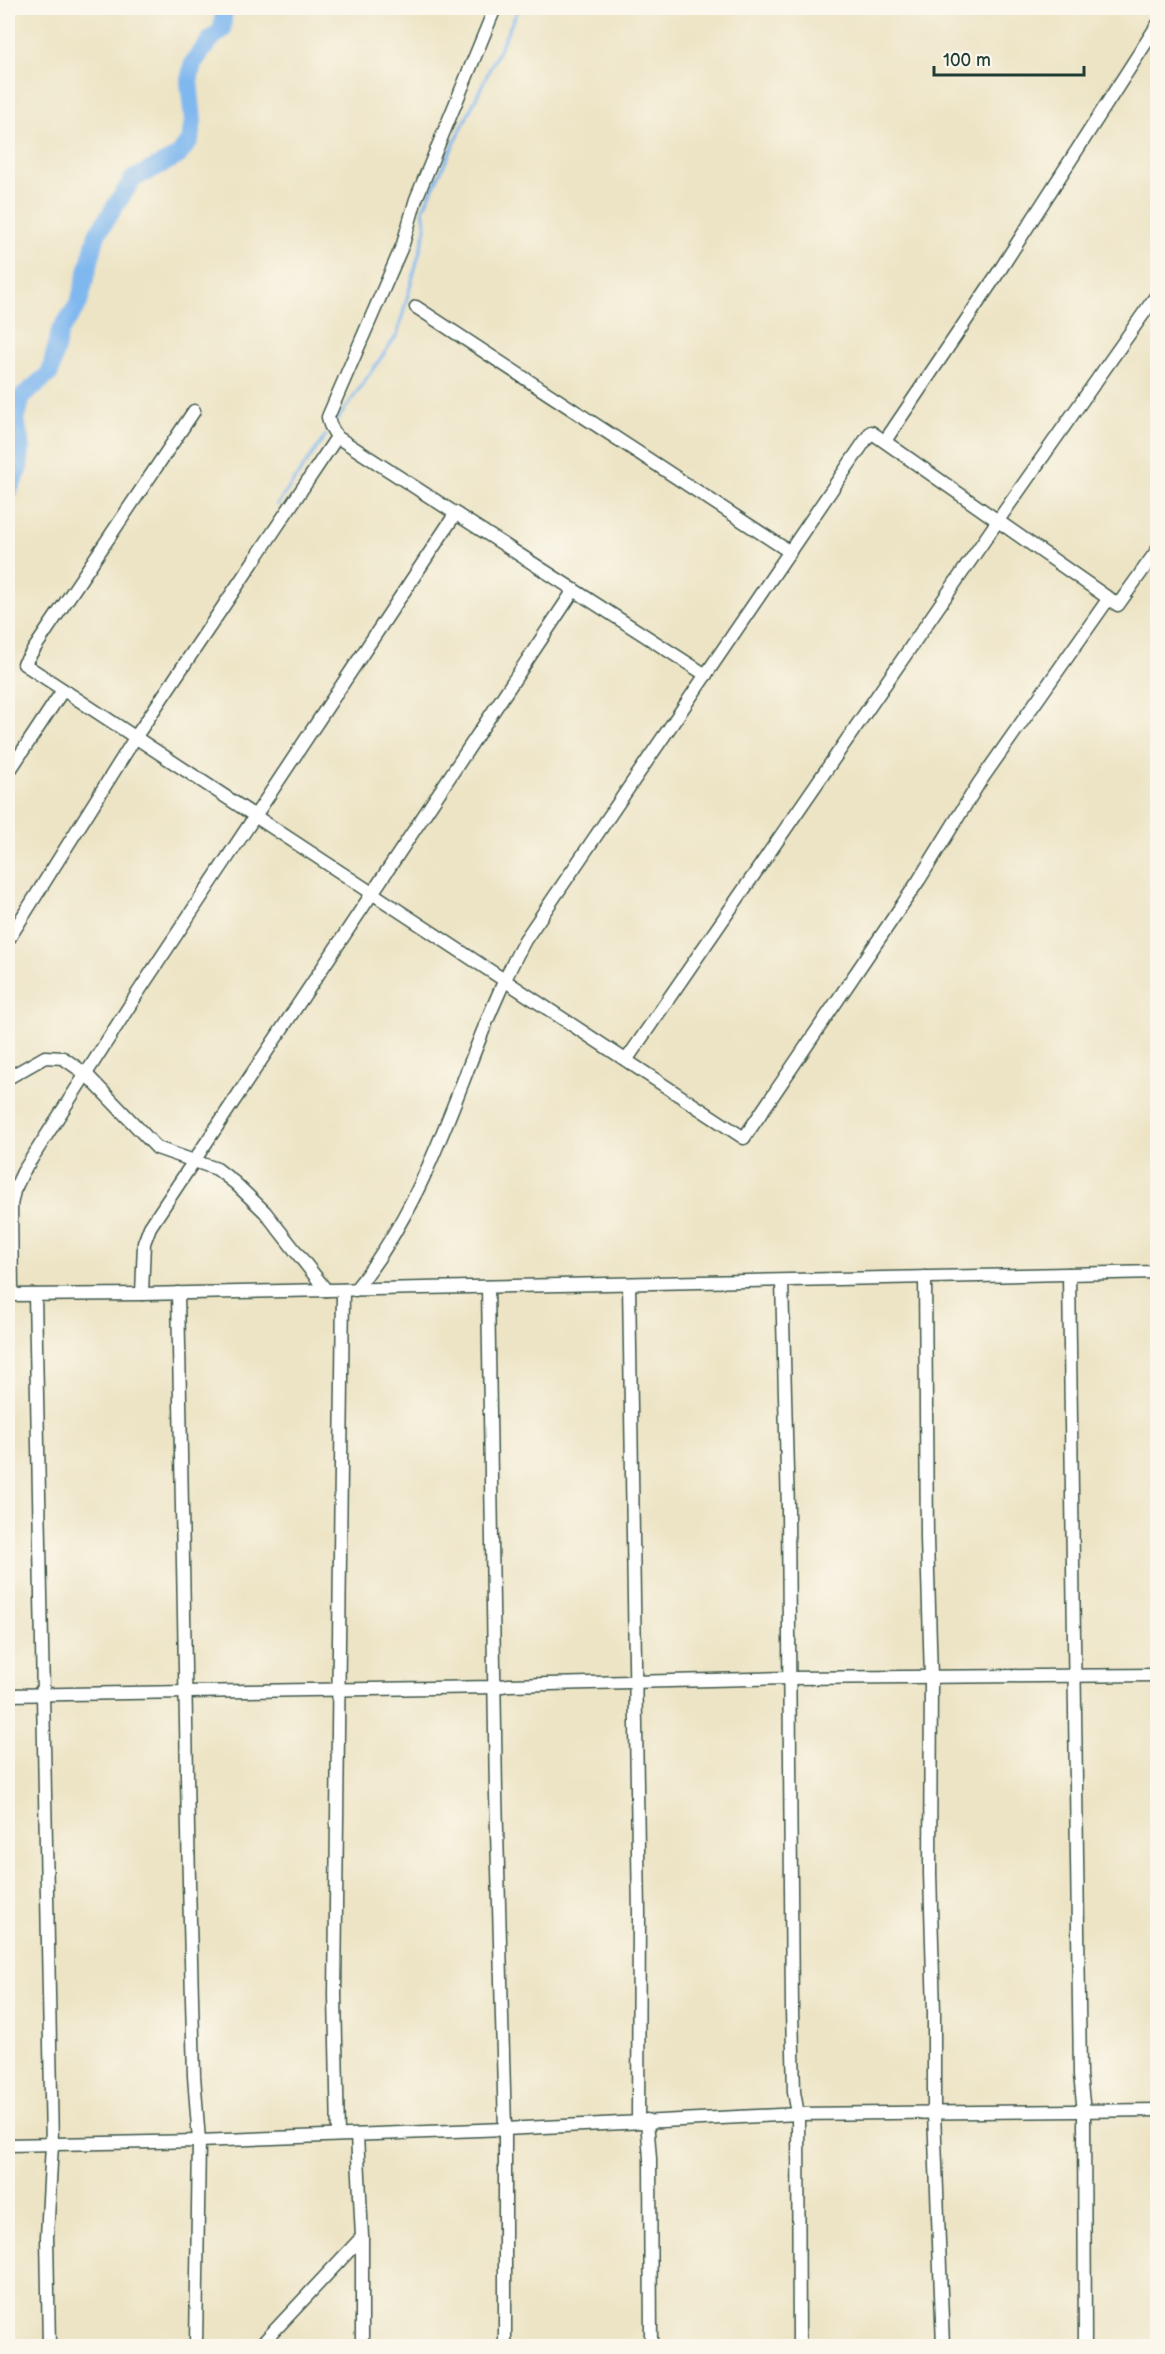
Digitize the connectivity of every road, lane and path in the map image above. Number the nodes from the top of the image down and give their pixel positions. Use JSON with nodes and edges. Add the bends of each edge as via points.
{"nodes":[{"id":1,"x":495,"y":8,"type":"edge"},
{"id":2,"x":1158,"y":24,"type":"edge"},
{"id":3,"x":1158,"y":293,"type":"edge"},
{"id":4,"x":416,"y":307,"type":"dead end"},
{"id":5,"x":194,"y":411,"type":"dead end"},
{"id":6,"x":337,"y":437,"type":"junction"},
{"id":7,"x":885,"y":441,"type":"junction"},
{"id":8,"x":456,"y":513,"type":"junction"},
{"id":9,"x":998,"y":520,"type":"junction"},
{"id":10,"x":1158,"y":549,"type":"edge"},
{"id":11,"x":790,"y":552,"type":"junction"},
{"id":12,"x":574,"y":590,"type":"junction"},
{"id":13,"x":1109,"y":598,"type":"junction"},
{"id":14,"x":706,"y":675,"type":"junction"},
{"id":15,"x":63,"y":690,"type":"junction"},
{"id":16,"x":135,"y":738,"type":"junction"},
{"id":17,"x":8,"y":773,"type":"edge"},
{"id":18,"x":255,"y":816,"type":"junction"},
{"id":19,"x":372,"y":894,"type":"junction"},
{"id":20,"x":8,"y":940,"type":"edge"},
{"id":21,"x":504,"y":979,"type":"junction"},
{"id":22,"x":627,"y":1059,"type":"junction"},
{"id":23,"x":86,"y":1074,"type":"junction"},
{"id":24,"x":8,"y":1078,"type":"edge"},
{"id":25,"x":192,"y":1161,"type":"junction"},
{"id":26,"x":1158,"y":1272,"type":"edge"},
{"id":27,"x":1069,"y":1274,"type":"junction"},
{"id":28,"x":925,"y":1277,"type":"junction"},
{"id":29,"x":782,"y":1281,"type":"junction"},
{"id":30,"x":629,"y":1284,"type":"junction"},
{"id":31,"x":488,"y":1287,"type":"junction"},
{"id":32,"x":326,"y":1290,"type":"junction"},
{"id":33,"x":349,"y":1290,"type":"junction"},
{"id":34,"x":178,"y":1293,"type":"junction"},
{"id":35,"x":35,"y":1294,"type":"junction"},
{"id":36,"x":142,"y":1294,"type":"junction"},
{"id":37,"x":10,"y":1295,"type":"edge"},
{"id":38,"x":1158,"y":1675,"type":"edge"},
{"id":39,"x":1073,"y":1677,"type":"junction"},
{"id":40,"x":789,"y":1678,"type":"junction"},
{"id":41,"x":931,"y":1678,"type":"junction"},
{"id":42,"x":636,"y":1682,"type":"junction"},
{"id":43,"x":494,"y":1687,"type":"junction"},
{"id":44,"x":339,"y":1690,"type":"junction"},
{"id":45,"x":186,"y":1692,"type":"junction"},
{"id":46,"x":44,"y":1694,"type":"junction"},
{"id":47,"x":8,"y":1695,"type":"edge"},
{"id":48,"x":1158,"y":2110,"type":"edge"},
{"id":49,"x":1084,"y":2112,"type":"junction"},
{"id":50,"x":934,"y":2113,"type":"junction"},
{"id":51,"x":798,"y":2114,"type":"junction"},
{"id":52,"x":643,"y":2120,"type":"junction"},
{"id":53,"x":505,"y":2129,"type":"junction"},
{"id":54,"x":338,"y":2135,"type":"junction"},
{"id":55,"x":357,"y":2135,"type":"junction"},
{"id":56,"x":199,"y":2141,"type":"junction"},
{"id":57,"x":52,"y":2144,"type":"junction"},
{"id":58,"x":8,"y":2145,"type":"edge"},
{"id":59,"x":362,"y":2237,"type":"junction"},
{"id":60,"x":49,"y":2346,"type":"edge"},
{"id":61,"x":196,"y":2346,"type":"edge"},
{"id":62,"x":260,"y":2346,"type":"edge"},
{"id":63,"x":362,"y":2346,"type":"edge"},
{"id":64,"x":505,"y":2346,"type":"edge"},
{"id":65,"x":651,"y":2346,"type":"edge"},
{"id":66,"x":799,"y":2346,"type":"edge"},
{"id":67,"x":943,"y":2346,"type":"edge"},
{"id":68,"x":1085,"y":2346,"type":"edge"}],
"edges":[{"from":1,"to":6,"type":"street","via":[[416,199],[403,244],[328,417]]},
{"from":2,"to":7,"type":"street"},
{"from":3,"to":9,"type":"street"},
{"from":4,"to":11,"type":"street"},
{"from":5,"to":15,"type":"street","via":[[24,664]]},
{"from":6,"to":8,"type":"street"},
{"from":6,"to":16,"type":"street"},
{"from":7,"to":9,"type":"street"},
{"from":7,"to":11,"type":"street","via":[[872,432]]},
{"from":8,"to":12,"type":"street"},
{"from":8,"to":18,"type":"street"},
{"from":9,"to":13,"type":"street"},
{"from":9,"to":22,"type":"street"},
{"from":10,"to":13,"type":"street","via":[[1118,605]]},
{"from":11,"to":14,"type":"street"},
{"from":12,"to":14,"type":"street"},
{"from":12,"to":19,"type":"street"},
{"from":13,"to":22,"type":"street","via":[[979,783],[919,880],[744,1138]]},
{"from":14,"to":21,"type":"street","via":[[525,940]]},
{"from":15,"to":16,"type":"street"},
{"from":15,"to":17,"type":"street"},
{"from":16,"to":18,"type":"street"},
{"from":16,"to":20,"type":"street"},
{"from":18,"to":19,"type":"street"},
{"from":18,"to":23,"type":"street"},
{"from":19,"to":21,"type":"street"},
{"from":19,"to":25,"type":"street"},
{"from":21,"to":22,"type":"street"},
{"from":21,"to":33,"type":"street","via":[[435,1156],[378,1262]]},
{"from":23,"to":24,"type":"street","via":[[63,1058],[45,1057]]},
{"from":23,"to":25,"type":"street","via":[[157,1149]]},
{"from":23,"to":37,"type":"street","via":[[14,1191]]},
{"from":25,"to":32,"type":"street","via":[[217,1169],[265,1212]]},
{"from":25,"to":36,"type":"street","via":[[150,1227],[144,1243]]},
{"from":26,"to":27,"type":"street"},
{"from":27,"to":28,"type":"street"},
{"from":27,"to":39,"type":"street"},
{"from":28,"to":29,"type":"street"},
{"from":28,"to":41,"type":"street"},
{"from":29,"to":30,"type":"street"},
{"from":29,"to":40,"type":"street"},
{"from":30,"to":31,"type":"street"},
{"from":30,"to":42,"type":"street"},
{"from":31,"to":33,"type":"street"},
{"from":31,"to":43,"type":"street"},
{"from":32,"to":33,"type":"street"},
{"from":32,"to":34,"type":"street"},
{"from":33,"to":44,"type":"street"},
{"from":34,"to":36,"type":"street"},
{"from":34,"to":45,"type":"street"},
{"from":35,"to":36,"type":"street"},
{"from":35,"to":37,"type":"street"},
{"from":35,"to":46,"type":"street"},
{"from":38,"to":39,"type":"street"},
{"from":39,"to":41,"type":"street"},
{"from":39,"to":49,"type":"street","via":[[1080,2075]]},
{"from":40,"to":41,"type":"street"},
{"from":40,"to":42,"type":"street"},
{"from":40,"to":51,"type":"street","via":[[794,2081]]},
{"from":41,"to":50,"type":"street"},
{"from":42,"to":43,"type":"street"},
{"from":42,"to":52,"type":"street"},
{"from":43,"to":44,"type":"street"},
{"from":43,"to":53,"type":"street"},
{"from":44,"to":45,"type":"street"},
{"from":44,"to":54,"type":"street","via":[[335,1995]]},
{"from":45,"to":46,"type":"street"},
{"from":45,"to":56,"type":"street","via":[[194,2076]]},
{"from":46,"to":47,"type":"street"},
{"from":46,"to":57,"type":"street"},
{"from":48,"to":49,"type":"street"},
{"from":49,"to":50,"type":"street"},
{"from":49,"to":68,"type":"street"},
{"from":50,"to":51,"type":"street"},
{"from":50,"to":67,"type":"street"},
{"from":51,"to":52,"type":"street"},
{"from":51,"to":66,"type":"street"},
{"from":52,"to":53,"type":"street"},
{"from":52,"to":65,"type":"street","via":[[650,2159]]},
{"from":53,"to":55,"type":"street"},
{"from":53,"to":64,"type":"street"},
{"from":54,"to":55,"type":"street"},
{"from":54,"to":56,"type":"street"},
{"from":55,"to":59,"type":"street"},
{"from":56,"to":57,"type":"street"},
{"from":56,"to":61,"type":"street"},
{"from":57,"to":58,"type":"street"},
{"from":57,"to":60,"type":"street","via":[[47,2237]]},
{"from":59,"to":62,"type":"street"},
{"from":59,"to":63,"type":"street"}]}
